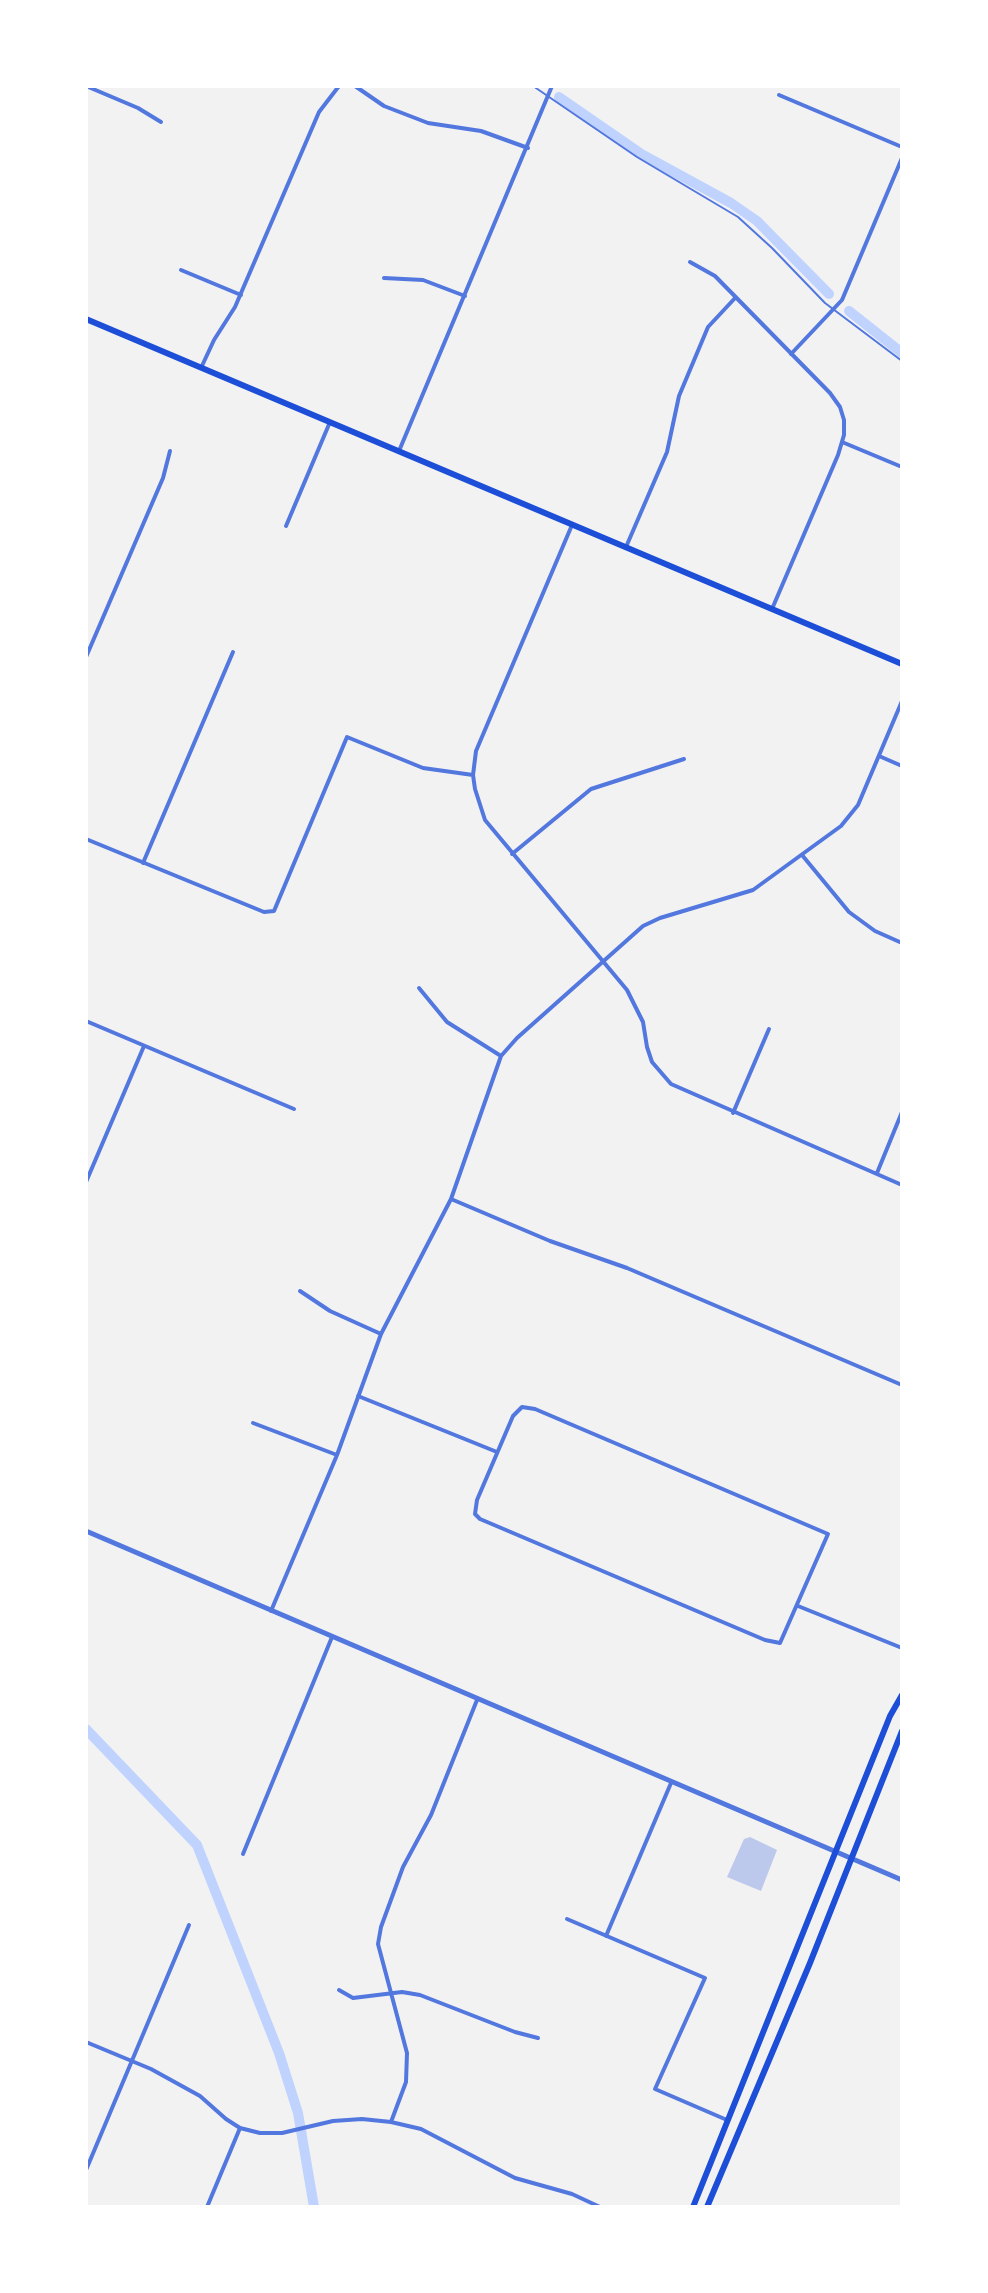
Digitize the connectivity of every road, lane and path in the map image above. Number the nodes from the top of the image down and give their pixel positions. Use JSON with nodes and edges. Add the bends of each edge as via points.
{"nodes":[{"id":1,"x":86,"y":86,"type":"edge"},
{"id":2,"x":339,"y":86,"type":"edge"},
{"id":3,"x":355,"y":86,"type":"edge"},
{"id":4,"x":533,"y":86,"type":"edge"},
{"id":5,"x":552,"y":86,"type":"edge"},
{"id":6,"x":779,"y":95,"type":"dead end"},
{"id":7,"x":549,"y":97,"type":"junction"},
{"id":8,"x":161,"y":122,"type":"dead end"},
{"id":9,"x":902,"y":147,"type":"edge"},
{"id":10,"x":528,"y":148,"type":"junction"},
{"id":11,"x":902,"y":158,"type":"edge"},
{"id":12,"x":690,"y":262,"type":"dead end"},
{"id":13,"x":181,"y":270,"type":"dead end"},
{"id":14,"x":384,"y":278,"type":"dead end"},
{"id":15,"x":241,"y":295,"type":"junction"},
{"id":16,"x":465,"y":296,"type":"junction"},
{"id":17,"x":736,"y":297,"type":"junction"},
{"id":18,"x":833,"y":311,"type":"junction"},
{"id":19,"x":86,"y":319,"type":"edge"},
{"id":20,"x":791,"y":354,"type":"junction"},
{"id":21,"x":902,"y":361,"type":"edge"},
{"id":22,"x":201,"y":368,"type":"junction"},
{"id":23,"x":330,"y":422,"type":"junction"},
{"id":24,"x":842,"y":442,"type":"junction"},
{"id":25,"x":170,"y":451,"type":"dead end"},
{"id":26,"x":399,"y":451,"type":"junction"},
{"id":27,"x":902,"y":467,"type":"edge"},
{"id":28,"x":572,"y":525,"type":"junction"},
{"id":29,"x":286,"y":526,"type":"dead end"},
{"id":30,"x":626,"y":547,"type":"junction"},
{"id":31,"x":772,"y":609,"type":"junction"},
{"id":32,"x":233,"y":652,"type":"dead end"},
{"id":33,"x":86,"y":657,"type":"edge"},
{"id":34,"x":902,"y":664,"type":"edge"},
{"id":35,"x":902,"y":701,"type":"edge"},
{"id":36,"x":879,"y":756,"type":"junction"},
{"id":37,"x":684,"y":759,"type":"dead end"},
{"id":38,"x":902,"y":766,"type":"edge"},
{"id":39,"x":473,"y":775,"type":"junction"},
{"id":40,"x":86,"y":839,"type":"edge"},
{"id":41,"x":512,"y":854,"type":"junction"},
{"id":42,"x":802,"y":855,"type":"junction"},
{"id":43,"x":143,"y":863,"type":"junction"},
{"id":44,"x":902,"y":943,"type":"edge"},
{"id":45,"x":602,"y":961,"type":"junction"},
{"id":46,"x":419,"y":988,"type":"dead end"},
{"id":47,"x":86,"y":1021,"type":"edge"},
{"id":48,"x":769,"y":1029,"type":"dead end"},
{"id":49,"x":144,"y":1046,"type":"junction"},
{"id":50,"x":501,"y":1056,"type":"junction"},
{"id":51,"x":294,"y":1109,"type":"dead end"},
{"id":52,"x":902,"y":1112,"type":"edge"},
{"id":53,"x":733,"y":1113,"type":"junction"},
{"id":54,"x":876,"y":1174,"type":"junction"},
{"id":55,"x":86,"y":1182,"type":"edge"},
{"id":56,"x":902,"y":1185,"type":"edge"},
{"id":57,"x":451,"y":1199,"type":"junction"},
{"id":58,"x":300,"y":1291,"type":"dead end"},
{"id":59,"x":381,"y":1334,"type":"junction"},
{"id":60,"x":902,"y":1385,"type":"edge"},
{"id":61,"x":358,"y":1396,"type":"junction"},
{"id":62,"x":253,"y":1423,"type":"dead end"},
{"id":63,"x":498,"y":1453,"type":"junction"},
{"id":64,"x":337,"y":1455,"type":"junction"},
{"id":65,"x":86,"y":1531,"type":"edge"},
{"id":66,"x":798,"y":1606,"type":"junction"},
{"id":67,"x":271,"y":1611,"type":"junction"},
{"id":68,"x":332,"y":1637,"type":"junction"},
{"id":69,"x":902,"y":1648,"type":"edge"},
{"id":70,"x":902,"y":1695,"type":"edge"},
{"id":71,"x":477,"y":1700,"type":"junction"},
{"id":72,"x":902,"y":1731,"type":"edge"},
{"id":73,"x":671,"y":1783,"type":"junction"},
{"id":74,"x":836,"y":1852,"type":"junction"},
{"id":75,"x":243,"y":1854,"type":"dead end"},
{"id":76,"x":852,"y":1859,"type":"junction"},
{"id":77,"x":902,"y":1880,"type":"edge"},
{"id":78,"x":567,"y":1919,"type":"dead end"},
{"id":79,"x":189,"y":1925,"type":"dead end"},
{"id":80,"x":606,"y":1936,"type":"junction"},
{"id":81,"x":339,"y":1990,"type":"dead end"},
{"id":82,"x":389,"y":1992,"type":"junction"},
{"id":83,"x":538,"y":2038,"type":"dead end"},
{"id":84,"x":86,"y":2042,"type":"edge"},
{"id":85,"x":132,"y":2061,"type":"junction"},
{"id":86,"x":729,"y":2121,"type":"junction"},
{"id":87,"x":391,"y":2122,"type":"junction"},
{"id":88,"x":240,"y":2128,"type":"junction"},
{"id":89,"x":86,"y":2170,"type":"edge"},
{"id":90,"x":207,"y":2207,"type":"edge"},
{"id":91,"x":600,"y":2207,"type":"edge"},
{"id":92,"x":693,"y":2207,"type":"edge"},
{"id":93,"x":707,"y":2207,"type":"edge"}],
"edges":[{"from":1,"to":8,"type":"street"},
{"from":2,"to":15,"type":"street","via":[[316,118]]},
{"from":3,"to":10,"type":"street","via":[[376,102],[421,121],[481,131]]},
{"from":4,"to":7,"type":"lane"},
{"from":5,"to":7,"type":"street"},
{"from":6,"to":9,"type":"street"},
{"from":7,"to":10,"type":"street"},
{"from":7,"to":18,"type":"lane","via":[[738,217]]},
{"from":10,"to":16,"type":"street"},
{"from":11,"to":18,"type":"street"},
{"from":12,"to":17,"type":"street","via":[[712,273]]},
{"from":13,"to":15,"type":"street"},
{"from":14,"to":16,"type":"street","via":[[423,280]]},
{"from":15,"to":22,"type":"street"},
{"from":16,"to":26,"type":"street"},
{"from":17,"to":20,"type":"street"},
{"from":17,"to":30,"type":"street","via":[[706,333],[678,402],[669,446]]},
{"from":18,"to":20,"type":"street"},
{"from":18,"to":21,"type":"lane"},
{"from":19,"to":22,"type":"main road"},
{"from":20,"to":24,"type":"street","via":[[837,402],[844,420]]},
{"from":22,"to":23,"type":"main road"},
{"from":23,"to":26,"type":"main road"},
{"from":23,"to":29,"type":"street"},
{"from":24,"to":27,"type":"street"},
{"from":24,"to":31,"type":"street"},
{"from":25,"to":33,"type":"street"},
{"from":26,"to":28,"type":"main road"},
{"from":28,"to":30,"type":"main road"},
{"from":28,"to":39,"type":"street","via":[[480,741]]},
{"from":30,"to":31,"type":"main road"},
{"from":31,"to":34,"type":"main road"},
{"from":32,"to":43,"type":"street"},
{"from":35,"to":36,"type":"street"},
{"from":36,"to":38,"type":"street"},
{"from":36,"to":42,"type":"street","via":[[853,812]]},
{"from":37,"to":41,"type":"street","via":[[591,789]]},
{"from":39,"to":41,"type":"street","via":[[485,820]]},
{"from":39,"to":43,"type":"street","via":[[423,768],[347,737],[274,911],[255,911]]},
{"from":40,"to":43,"type":"street"},
{"from":41,"to":45,"type":"street"},
{"from":42,"to":44,"type":"street","via":[[849,912]]},
{"from":42,"to":45,"type":"street","via":[[753,890],[652,921]]},
{"from":45,"to":50,"type":"street"},
{"from":45,"to":53,"type":"street","via":[[636,1005],[660,1074],[684,1092]]},
{"from":46,"to":50,"type":"street","via":[[447,1022]]},
{"from":47,"to":49,"type":"street"},
{"from":48,"to":53,"type":"street"},
{"from":49,"to":51,"type":"street"},
{"from":49,"to":55,"type":"street"},
{"from":50,"to":57,"type":"street"},
{"from":52,"to":54,"type":"street"},
{"from":53,"to":54,"type":"street"},
{"from":54,"to":56,"type":"street"},
{"from":57,"to":59,"type":"street"},
{"from":57,"to":60,"type":"street"},
{"from":58,"to":59,"type":"street"},
{"from":59,"to":61,"type":"street"},
{"from":61,"to":63,"type":"street"},
{"from":61,"to":64,"type":"street"},
{"from":62,"to":64,"type":"street"},
{"from":63,"to":66,"type":"street","via":[[477,1500],[475,1514],[487,1522],[765,1640],[780,1643]]},
{"from":63,"to":66,"type":"street","via":[[513,1416],[522,1407],[535,1409],[828,1534]]},
{"from":64,"to":67,"type":"street"},
{"from":65,"to":67,"type":"street"},
{"from":66,"to":69,"type":"street"},
{"from":67,"to":68,"type":"street"},
{"from":68,"to":71,"type":"street"},
{"from":68,"to":75,"type":"street"},
{"from":70,"to":74,"type":"main road"},
{"from":71,"to":73,"type":"street"},
{"from":71,"to":82,"type":"street","via":[[381,1927],[378,1944]]},
{"from":72,"to":76,"type":"main road"},
{"from":73,"to":74,"type":"street"},
{"from":73,"to":80,"type":"street"},
{"from":74,"to":76,"type":"street"},
{"from":74,"to":86,"type":"main road"},
{"from":76,"to":77,"type":"street"},
{"from":76,"to":93,"type":"main road"},
{"from":78,"to":80,"type":"street"},
{"from":79,"to":85,"type":"street"},
{"from":80,"to":86,"type":"street","via":[[705,1978],[655,2089]]},
{"from":81,"to":82,"type":"street","via":[[353,1998]]},
{"from":82,"to":83,"type":"street","via":[[420,1995]]},
{"from":82,"to":87,"type":"street","via":[[408,2068]]},
{"from":84,"to":85,"type":"street"},
{"from":85,"to":88,"type":"street","via":[[200,2096]]},
{"from":85,"to":89,"type":"street"},
{"from":86,"to":92,"type":"main road"},
{"from":87,"to":88,"type":"street","via":[[333,2121],[260,2133]]},
{"from":87,"to":91,"type":"street","via":[[431,2133],[515,2178]]},
{"from":88,"to":90,"type":"street"}]}
